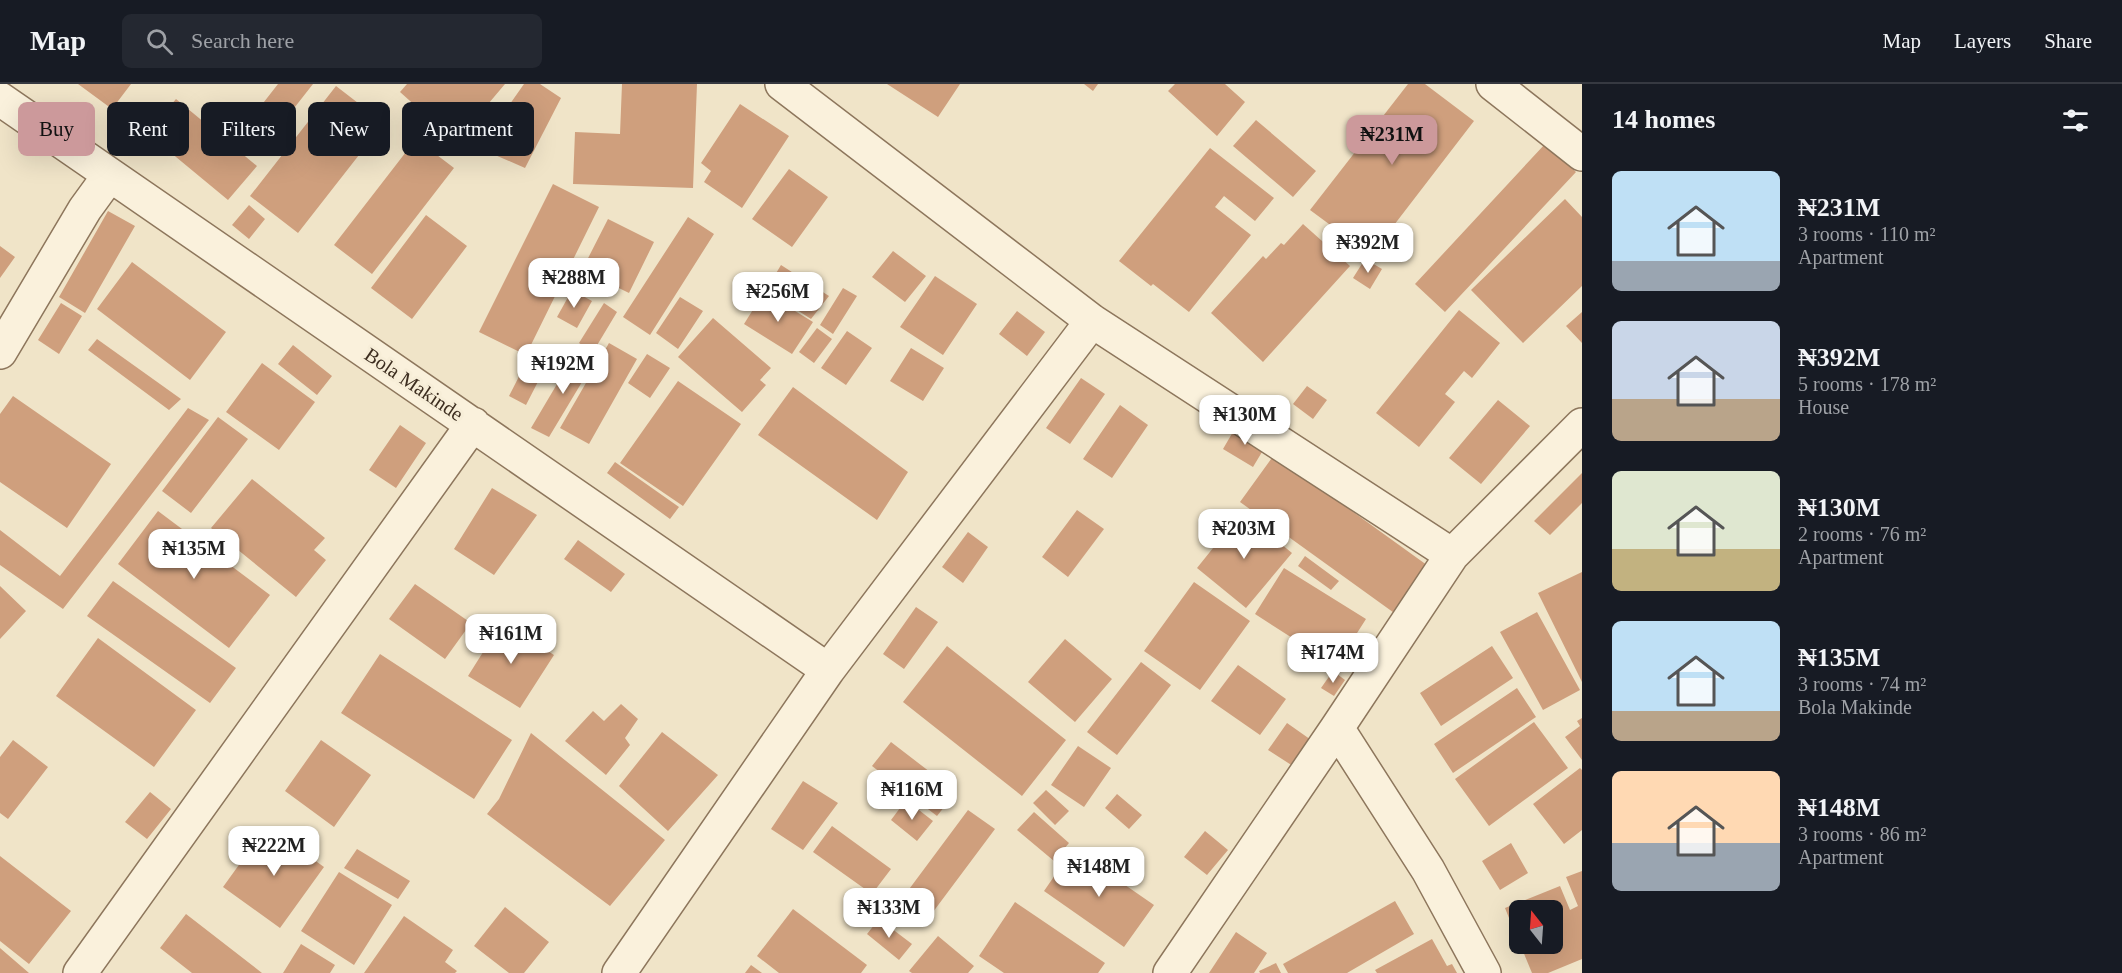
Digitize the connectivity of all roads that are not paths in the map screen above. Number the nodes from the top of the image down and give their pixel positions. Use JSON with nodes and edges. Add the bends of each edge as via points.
{"nodes":[{"id":1,"x":782,"y":84,"type":"edge"},
{"id":2,"x":1493,"y":84,"type":"edge"},
{"id":3,"x":0,"y":99,"type":"edge"},
{"id":4,"x":1582,"y":154,"type":"edge"},
{"id":5,"x":109,"y":176,"type":"junction"},
{"id":6,"x":1092,"y":321,"type":"junction"},
{"id":7,"x":0,"y":352,"type":"edge"},
{"id":8,"x":473,"y":424,"type":"junction"},
{"id":9,"x":1582,"y":425,"type":"edge"},
{"id":10,"x":1452,"y":555,"type":"junction"},
{"id":11,"x":828,"y":670,"type":"junction"},
{"id":12,"x":1337,"y":728,"type":"junction"},
{"id":13,"x":80,"y":973,"type":"edge"},
{"id":14,"x":619,"y":973,"type":"edge"},
{"id":15,"x":1170,"y":973,"type":"edge"},
{"id":16,"x":1484,"y":973,"type":"edge"}],
"edges":[{"from":1,"to":6,"type":"street"},
{"from":2,"to":4,"type":"street"},
{"from":3,"to":5,"type":"street","name":"Bola Makinde"},
{"from":5,"to":7,"type":"street","via":[[85,209]]},
{"from":5,"to":8,"type":"street","name":"Bola Makinde"},
{"from":6,"to":10,"type":"street"},
{"from":6,"to":11,"type":"street"},
{"from":8,"to":11,"type":"street","name":"Bola Makinde"},
{"from":8,"to":13,"type":"street"},
{"from":9,"to":10,"type":"street"},
{"from":10,"to":12,"type":"street"},
{"from":11,"to":14,"type":"street"},
{"from":12,"to":15,"type":"street"},
{"from":12,"to":16,"type":"street","via":[[1428,870]]}]}
